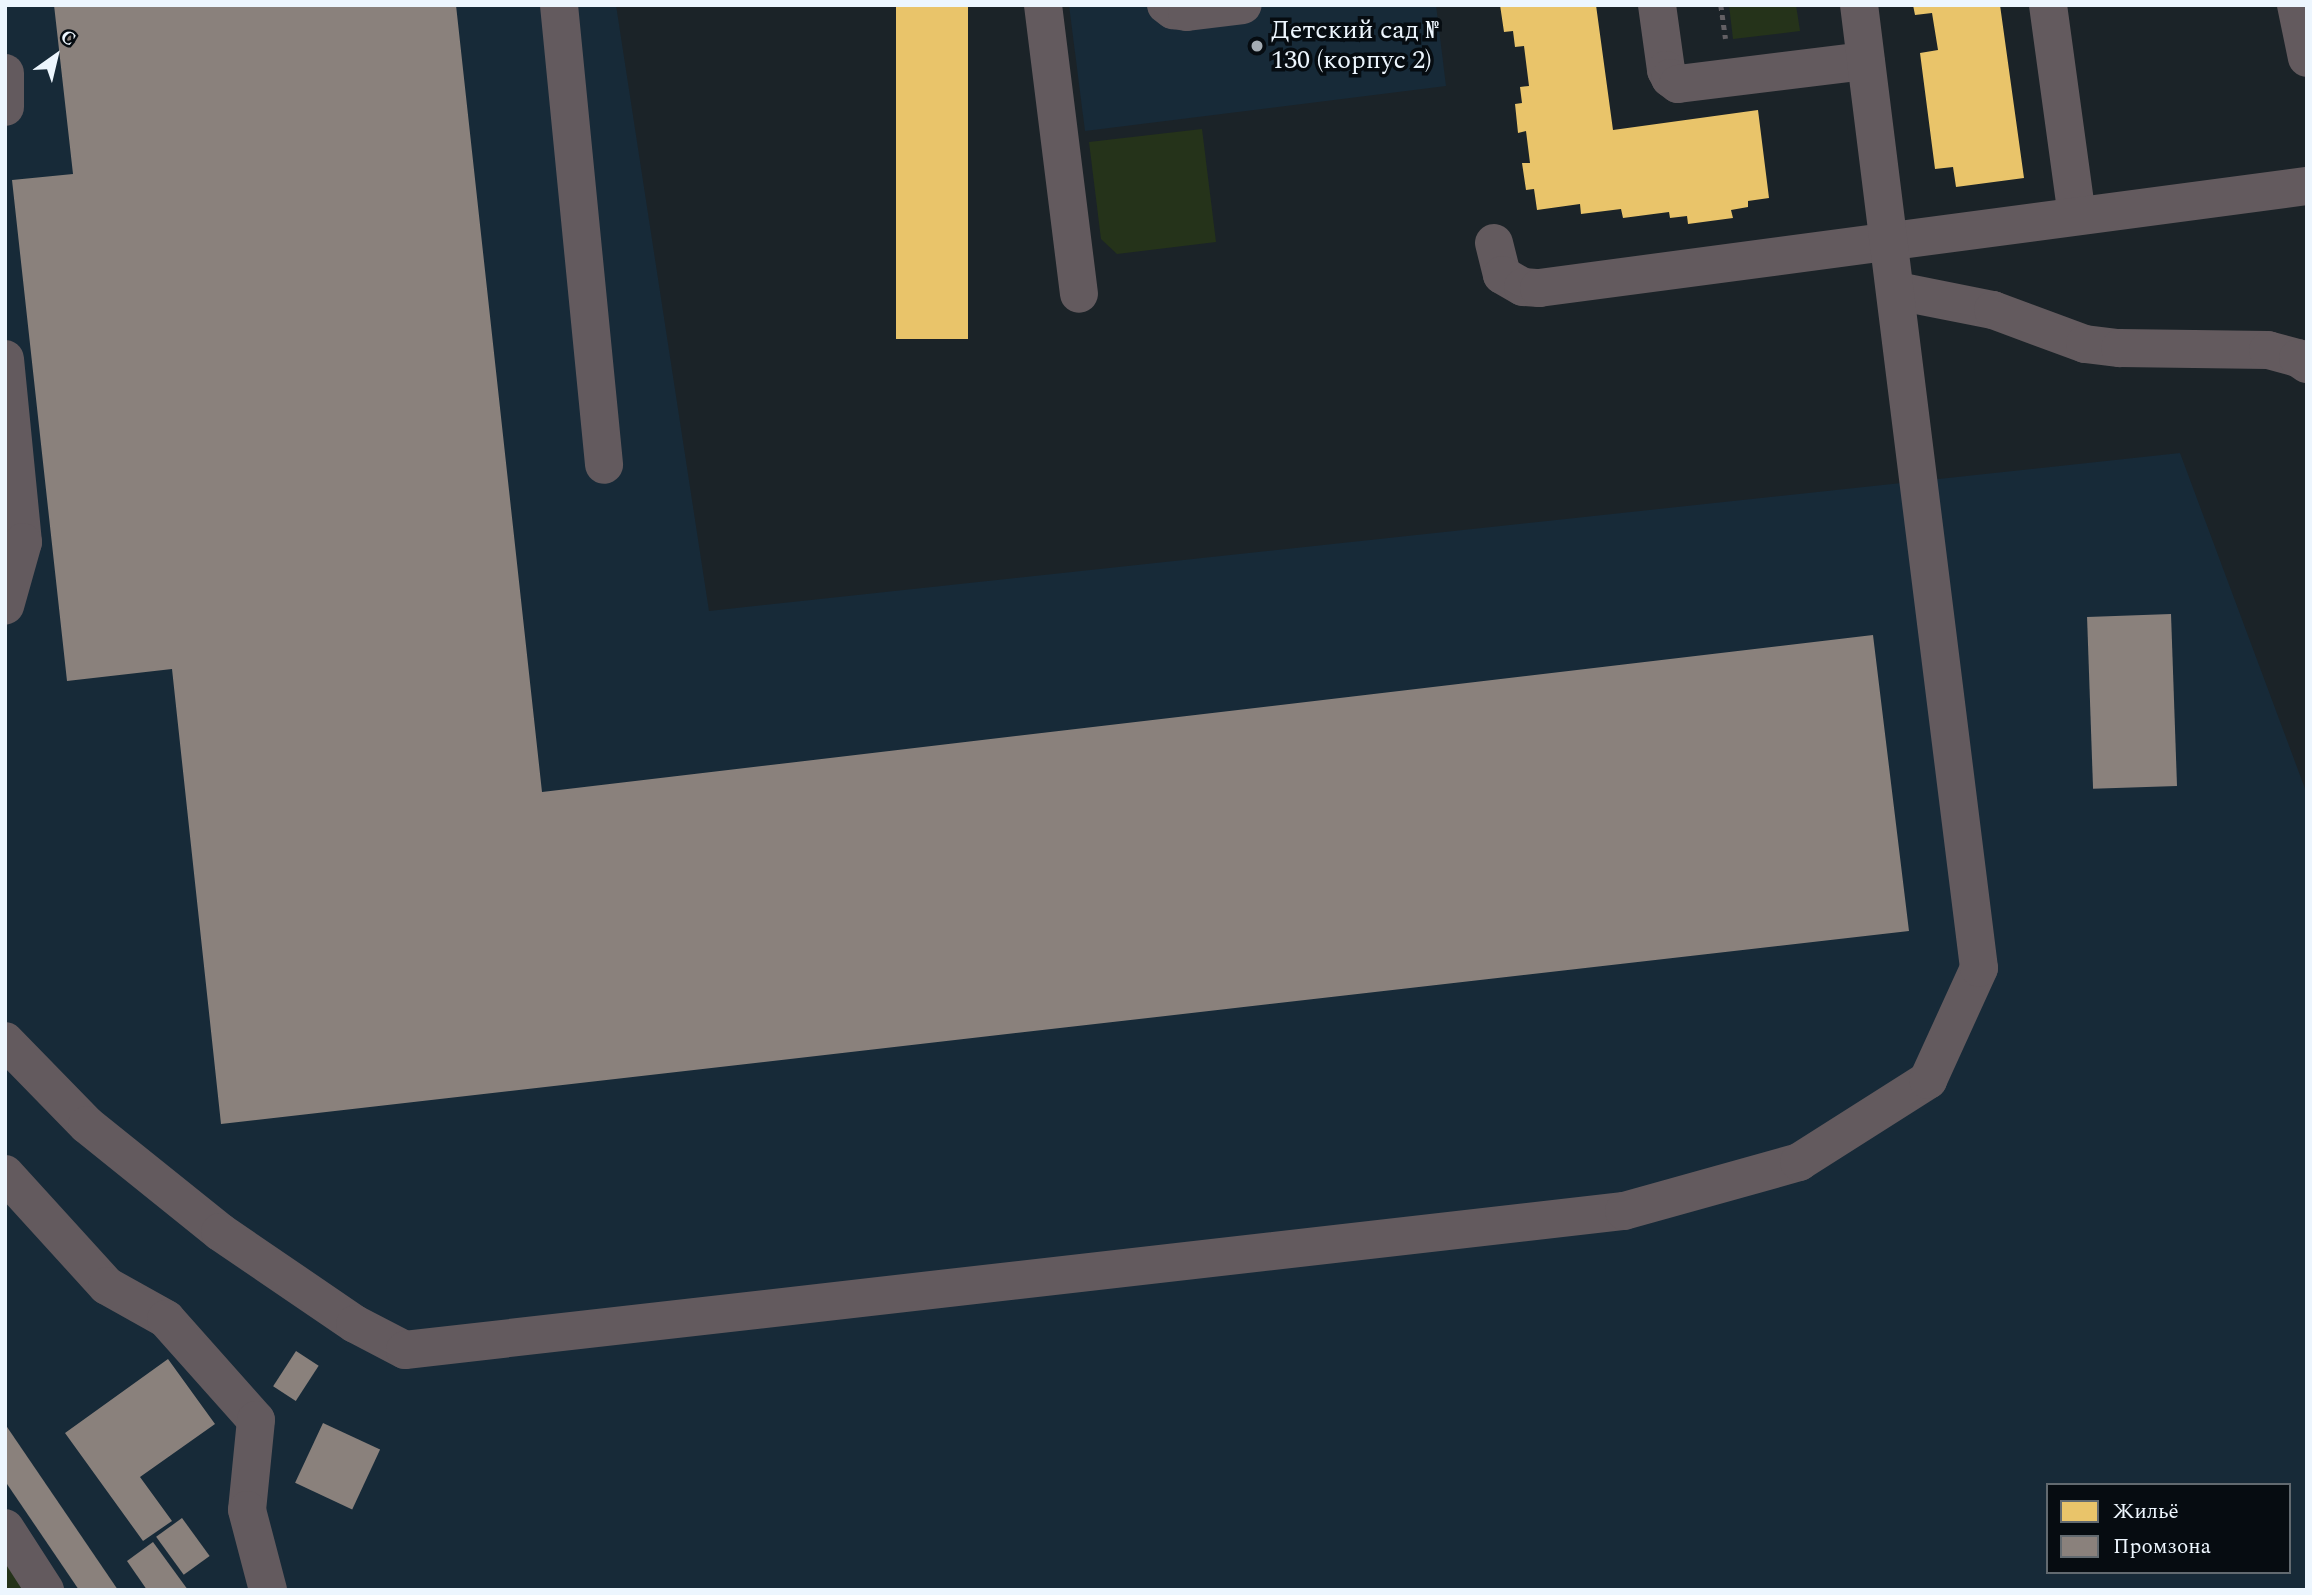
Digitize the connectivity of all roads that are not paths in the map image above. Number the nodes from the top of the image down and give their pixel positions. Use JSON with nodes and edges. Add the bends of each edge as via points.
{"nodes":[{"id":1,"x":559,"y":5,"type":"edge"},
{"id":2,"x":1043,"y":5,"type":"edge"},
{"id":3,"x":1166,"y":5,"type":"edge"},
{"id":4,"x":1243,"y":5,"type":"edge"},
{"id":5,"x":1657,"y":5,"type":"edge"},
{"id":6,"x":1859,"y":5,"type":"edge"},
{"id":7,"x":2048,"y":5,"type":"edge"},
{"id":8,"x":2296,"y":5,"type":"edge"},
{"id":9,"x":2307,"y":58,"type":"edge"},
{"id":10,"x":1866,"y":61,"type":"junction"},
{"id":11,"x":5,"y":73,"type":"edge"},
{"id":12,"x":5,"y":107,"type":"edge"},
{"id":13,"x":2307,"y":186,"type":"edge"},
{"id":14,"x":2077,"y":216,"type":"junction"},
{"id":15,"x":1891,"y":241,"type":"junction"},
{"id":16,"x":1494,"y":243,"type":"dead end"},
{"id":17,"x":1897,"y":291,"type":"junction"},
{"id":18,"x":1079,"y":294,"type":"dead end"},
{"id":19,"x":5,"y":359,"type":"edge"},
{"id":20,"x":2307,"y":364,"type":"edge"},
{"id":21,"x":604,"y":465,"type":"dead end"},
{"id":22,"x":5,"y":606,"type":"edge"},
{"id":23,"x":5,"y":1041,"type":"edge"},
{"id":24,"x":5,"y":1174,"type":"edge"},
{"id":25,"x":5,"y":1528,"type":"edge"},
{"id":26,"x":45,"y":1590,"type":"edge"},
{"id":27,"x":268,"y":1590,"type":"edge"}],
"edges":[{"from":1,"to":21,"type":"street"},
{"from":2,"to":18,"type":"street"},
{"from":3,"to":4,"type":"street","via":[[1187,12]]},
{"from":5,"to":10,"type":"street","via":[[1666,70],[1678,84]]},
{"from":6,"to":10,"type":"street"},
{"from":7,"to":14,"type":"street"},
{"from":8,"to":9,"type":"street"},
{"from":10,"to":15,"type":"street"},
{"from":11,"to":12,"type":"street"},
{"from":13,"to":14,"type":"street"},
{"from":14,"to":15,"type":"street"},
{"from":15,"to":16,"type":"street","via":[[1539,288],[1523,287],[1502,275]]},
{"from":15,"to":17,"type":"street"},
{"from":17,"to":20,"type":"street","via":[[1993,310],[2085,344],[2267,350]]},
{"from":17,"to":23,"type":"street","via":[[1979,968],[1928,1080],[1799,1162],[1624,1211],[405,1350],[355,1324],[220,1232],[87,1125]]},
{"from":19,"to":22,"type":"street","via":[[23,541]]},
{"from":24,"to":27,"type":"street","via":[[107,1286],[166,1319],[256,1420],[247,1510]]},
{"from":25,"to":26,"type":"street"}]}
